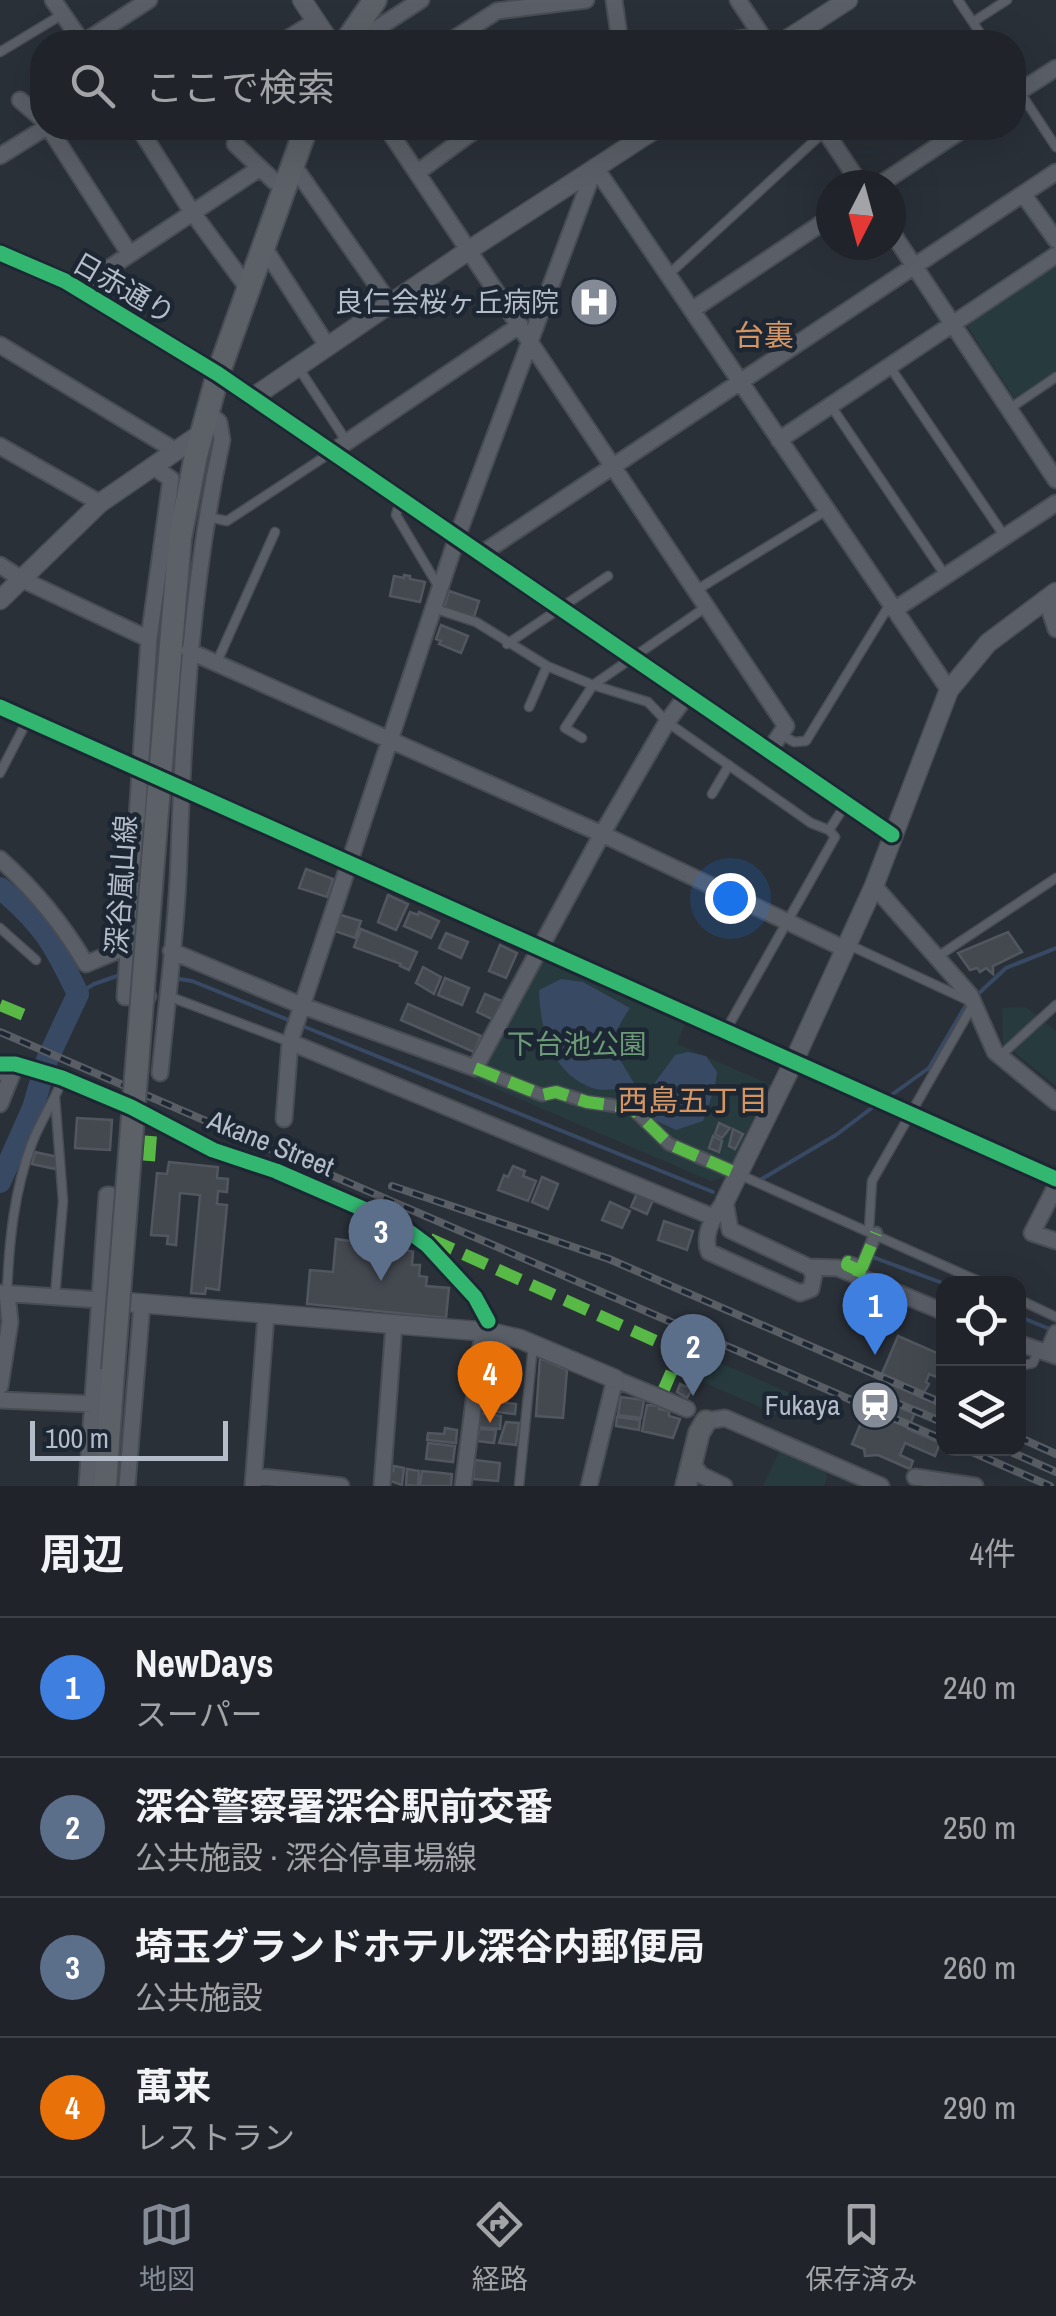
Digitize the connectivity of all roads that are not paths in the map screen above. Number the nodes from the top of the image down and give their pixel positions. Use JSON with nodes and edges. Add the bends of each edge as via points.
{"nodes":[{"id":1,"x":148,"y":0,"type":"edge"},
{"id":2,"x":302,"y":0,"type":"edge"},
{"id":3,"x":375,"y":0,"type":"edge"},
{"id":4,"x":421,"y":0,"type":"edge"},
{"id":5,"x":586,"y":0,"type":"edge"},
{"id":6,"x":614,"y":0,"type":"edge"},
{"id":7,"x":738,"y":0,"type":"edge"},
{"id":8,"x":848,"y":0,"type":"edge"},
{"id":9,"x":958,"y":0,"type":"edge"},
{"id":10,"x":1007,"y":0,"type":"edge"},
{"id":11,"x":58,"y":7,"type":"edge"},
{"id":12,"x":316,"y":20,"type":"junction"},
{"id":13,"x":973,"y":22,"type":"junction"},
{"id":14,"x":74,"y":30,"type":"edge"},
{"id":15,"x":102,"y":30,"type":"edge"},
{"id":16,"x":301,"y":30,"type":"edge"},
{"id":17,"x":322,"y":30,"type":"edge"},
{"id":18,"x":354,"y":30,"type":"edge"},
{"id":19,"x":375,"y":30,"type":"edge"},
{"id":20,"x":468,"y":30,"type":"edge"},
{"id":21,"x":618,"y":30,"type":"edge"},
{"id":22,"x":758,"y":30,"type":"edge"},
{"id":23,"x":802,"y":30,"type":"edge"},
{"id":24,"x":978,"y":30,"type":"edge"},
{"id":25,"x":0,"y":52,"type":"edge"},
{"id":26,"x":1056,"y":68,"type":"edge"},
{"id":27,"x":1026,"y":84,"type":"edge"},
{"id":28,"x":20,"y":100,"type":"dead end"},
{"id":29,"x":1026,"y":106,"type":"edge"},
{"id":30,"x":30,"y":108,"type":"edge"},
{"id":31,"x":30,"y":138,"type":"edge"},
{"id":32,"x":55,"y":140,"type":"edge"},
{"id":33,"x":151,"y":140,"type":"edge"},
{"id":34,"x":301,"y":140,"type":"edge"},
{"id":35,"x":400,"y":140,"type":"edge"},
{"id":36,"x":462,"y":140,"type":"edge"},
{"id":37,"x":628,"y":140,"type":"edge"},
{"id":38,"x":813,"y":140,"type":"edge"},
{"id":39,"x":831,"y":140,"type":"edge"},
{"id":40,"x":948,"y":140,"type":"edge"},
{"id":41,"x":235,"y":144,"type":"dead end"},
{"id":42,"x":1056,"y":148,"type":"edge"},
{"id":43,"x":0,"y":156,"type":"edge"},
{"id":44,"x":595,"y":167,"type":"junction"},
{"id":45,"x":260,"y":168,"type":"junction"},
{"id":46,"x":851,"y":170,"type":"edge"},
{"id":47,"x":902,"y":170,"type":"edge"},
{"id":48,"x":289,"y":171,"type":"junction"},
{"id":49,"x":418,"y":172,"type":"junction"},
{"id":50,"x":1056,"y":172,"type":"edge"},
{"id":51,"x":1023,"y":194,"type":"junction"},
{"id":52,"x":192,"y":212,"type":"junction"},
{"id":53,"x":816,"y":227,"type":"edge"},
{"id":54,"x":1056,"y":240,"type":"edge"},
{"id":55,"x":263,"y":246,"type":"junction"},
{"id":56,"x":470,"y":250,"type":"junction"},
{"id":57,"x":128,"y":253,"type":"junction"},
{"id":58,"x":0,"y":254,"type":"edge"},
{"id":59,"x":906,"y":254,"type":"edge"},
{"id":60,"x":1056,"y":255,"type":"edge"},
{"id":61,"x":914,"y":266,"type":"junction"},
{"id":62,"x":668,"y":275,"type":"junction"},
{"id":63,"x":248,"y":286,"type":"junction"},
{"id":64,"x":79,"y":288,"type":"junction"},
{"id":65,"x":390,"y":304,"type":"junction"},
{"id":66,"x":692,"y":310,"type":"junction"},
{"id":67,"x":520,"y":325,"type":"junction"},
{"id":68,"x":953,"y":325,"type":"junction"},
{"id":69,"x":530,"y":341,"type":"junction"},
{"id":70,"x":0,"y":345,"type":"edge"},
{"id":71,"x":328,"y":346,"type":"junction"},
{"id":72,"x":298,"y":367,"type":"junction"},
{"id":73,"x":890,"y":367,"type":"junction"},
{"id":74,"x":218,"y":374,"type":"junction"},
{"id":75,"x":1056,"y":377,"type":"edge"},
{"id":76,"x":740,"y":382,"type":"junction"},
{"id":77,"x":252,"y":398,"type":"junction"},
{"id":78,"x":831,"y":406,"type":"junction"},
{"id":79,"x":1009,"y":409,"type":"junction"},
{"id":80,"x":204,"y":422,"type":"junction"},
{"id":81,"x":779,"y":440,"type":"junction"},
{"id":82,"x":0,"y":446,"type":"edge"},
{"id":83,"x":340,"y":446,"type":"junction"},
{"id":84,"x":176,"y":451,"type":"junction"},
{"id":85,"x":152,"y":466,"type":"junction"},
{"id":86,"x":612,"y":466,"type":"junction"},
{"id":87,"x":1056,"y":480,"type":"edge"},
{"id":88,"x":400,"y":498,"type":"junction"},
{"id":89,"x":1056,"y":503,"type":"edge"},
{"id":90,"x":100,"y":504,"type":"junction"},
{"id":91,"x":827,"y":510,"type":"junction"},
{"id":92,"x":206,"y":516,"type":"junction"},
{"id":93,"x":275,"y":532,"type":"dead end"},
{"id":94,"x":457,"y":537,"type":"junction"},
{"id":95,"x":1005,"y":537,"type":"junction"},
{"id":96,"x":481,"y":554,"type":"junction"},
{"id":97,"x":0,"y":565,"type":"edge"},
{"id":98,"x":945,"y":575,"type":"junction"},
{"id":99,"x":608,"y":576,"type":"dead end"},
{"id":100,"x":20,"y":580,"type":"junction"},
{"id":101,"x":440,"y":589,"type":"junction"},
{"id":102,"x":696,"y":590,"type":"junction"},
{"id":103,"x":1051,"y":595,"type":"edge"},
{"id":104,"x":0,"y":600,"type":"edge"},
{"id":105,"x":706,"y":607,"type":"junction"},
{"id":106,"x":892,"y":607,"type":"junction"},
{"id":107,"x":433,"y":608,"type":"junction"},
{"id":108,"x":560,"y":608,"type":"junction"},
{"id":109,"x":1056,"y":629,"type":"edge"},
{"id":110,"x":149,"y":639,"type":"junction"},
{"id":111,"x":507,"y":644,"type":"junction"},
{"id":112,"x":189,"y":651,"type":"junction"},
{"id":113,"x":634,"y":659,"type":"junction"},
{"id":114,"x":216,"y":664,"type":"junction"},
{"id":115,"x":548,"y":666,"type":"junction"},
{"id":116,"x":593,"y":685,"type":"junction"},
{"id":117,"x":949,"y":690,"type":"junction"},
{"id":118,"x":687,"y":695,"type":"junction"},
{"id":119,"x":0,"y":707,"type":"edge"},
{"id":120,"x":529,"y":707,"type":"dead end"},
{"id":121,"x":28,"y":719,"type":"junction"},
{"id":122,"x":667,"y":722,"type":"junction"},
{"id":123,"x":780,"y":734,"type":"junction"},
{"id":124,"x":582,"y":738,"type":"dead end"},
{"id":125,"x":389,"y":742,"type":"junction"},
{"id":126,"x":769,"y":752,"type":"junction"},
{"id":127,"x":729,"y":765,"type":"junction"},
{"id":128,"x":140,"y":770,"type":"junction"},
{"id":129,"x":0,"y":773,"type":"edge"},
{"id":130,"x":180,"y":786,"type":"junction"},
{"id":131,"x":712,"y":794,"type":"dead end"},
{"id":132,"x":846,"y":804,"type":"junction"},
{"id":133,"x":829,"y":830,"type":"junction"},
{"id":134,"x":602,"y":834,"type":"junction"},
{"id":135,"x":892,"y":836,"type":"junction"},
{"id":136,"x":136,"y":843,"type":"junction"},
{"id":137,"x":179,"y":856,"type":"junction"},
{"id":138,"x":0,"y":860,"type":"edge"},
{"id":139,"x":351,"y":862,"type":"junction"},
{"id":140,"x":1056,"y":878,"type":"edge"},
{"id":141,"x":874,"y":886,"type":"junction"},
{"id":142,"x":786,"y":922,"type":"junction"},
{"id":143,"x":0,"y":928,"type":"edge"},
{"id":144,"x":129,"y":946,"type":"junction"},
{"id":145,"x":543,"y":947,"type":"junction"},
{"id":146,"x":846,"y":947,"type":"junction"},
{"id":147,"x":171,"y":951,"type":"junction"},
{"id":148,"x":937,"y":957,"type":"junction"},
{"id":149,"x":36,"y":960,"type":"dead end"},
{"id":150,"x":167,"y":995,"type":"junction"},
{"id":151,"x":974,"y":1003,"type":"junction"},
{"id":152,"x":1056,"y":1005,"type":"edge"},
{"id":153,"x":303,"y":1006,"type":"junction"},
{"id":154,"x":726,"y":1030,"type":"junction"},
{"id":155,"x":291,"y":1040,"type":"junction"},
{"id":156,"x":1000,"y":1056,"type":"junction"},
{"id":157,"x":794,"y":1061,"type":"junction"},
{"id":158,"x":475,"y":1068,"type":"junction"},
{"id":159,"x":0,"y":1072,"type":"edge"},
{"id":160,"x":160,"y":1073,"type":"dead end"},
{"id":161,"x":60,"y":1085,"type":"dead end"},
{"id":162,"x":55,"y":1098,"type":"junction"},
{"id":163,"x":1056,"y":1102,"type":"edge"},
{"id":164,"x":0,"y":1104,"type":"edge"},
{"id":165,"x":910,"y":1113,"type":"junction"},
{"id":166,"x":284,"y":1119,"type":"dead end"},
{"id":167,"x":738,"y":1174,"type":"junction"},
{"id":168,"x":1056,"y":1182,"type":"edge"},
{"id":169,"x":110,"y":1194,"type":"dead end"},
{"id":170,"x":720,"y":1211,"type":"junction"},
{"id":171,"x":872,"y":1232,"type":"junction"},
{"id":172,"x":733,"y":1234,"type":"junction"},
{"id":173,"x":1056,"y":1241,"type":"edge"},
{"id":174,"x":709,"y":1252,"type":"junction"},
{"id":175,"x":809,"y":1266,"type":"junction"},
{"id":176,"x":854,"y":1275,"type":"junction"},
{"id":177,"x":968,"y":1276,"type":"edge"},
{"id":178,"x":814,"y":1285,"type":"junction"},
{"id":179,"x":3,"y":1293,"type":"edge"},
{"id":180,"x":55,"y":1296,"type":"junction"},
{"id":181,"x":100,"y":1300,"type":"junction"},
{"id":182,"x":1026,"y":1303,"type":"edge"},
{"id":183,"x":142,"y":1304,"type":"junction"},
{"id":184,"x":936,"y":1309,"type":"edge"},
{"id":185,"x":266,"y":1315,"type":"junction"},
{"id":186,"x":1056,"y":1316,"type":"edge"},
{"id":187,"x":394,"y":1324,"type":"junction"},
{"id":188,"x":483,"y":1331,"type":"junction"},
{"id":189,"x":534,"y":1344,"type":"junction"},
{"id":190,"x":1049,"y":1348,"type":"edge"},
{"id":191,"x":1026,"y":1364,"type":"edge"},
{"id":192,"x":615,"y":1379,"type":"junction"},
{"id":193,"x":0,"y":1386,"type":"edge"},
{"id":194,"x":0,"y":1400,"type":"edge"},
{"id":195,"x":93,"y":1404,"type":"junction"},
{"id":196,"x":687,"y":1409,"type":"dead end"},
{"id":197,"x":706,"y":1421,"type":"joint"},
{"id":198,"x":691,"y":1462,"type":"junction"},
{"id":199,"x":915,"y":1477,"type":"dead end"},
{"id":200,"x":254,"y":1481,"type":"edge"},
{"id":201,"x":713,"y":1485,"type":"edge"},
{"id":202,"x":87,"y":1486,"type":"edge"},
{"id":203,"x":105,"y":1486,"type":"edge"},
{"id":204,"x":127,"y":1486,"type":"edge"},
{"id":205,"x":341,"y":1486,"type":"edge"},
{"id":206,"x":382,"y":1486,"type":"edge"},
{"id":207,"x":463,"y":1486,"type":"edge"},
{"id":208,"x":519,"y":1486,"type":"edge"},
{"id":209,"x":589,"y":1486,"type":"edge"},
{"id":210,"x":686,"y":1486,"type":"edge"},
{"id":211,"x":881,"y":1486,"type":"edge"},
{"id":212,"x":975,"y":1486,"type":"edge"}],
"edges":[{"from":1,"to":15,"type":"street"},
{"from":2,"to":12,"type":"street"},
{"from":3,"to":18,"type":"main road"},
{"from":4,"to":19,"type":"street"},
{"from":5,"to":20,"type":"street","via":[[497,11]]},
{"from":6,"to":21,"type":"street"},
{"from":7,"to":22,"type":"street"},
{"from":8,"to":23,"type":"street"},
{"from":9,"to":13,"type":"lane"},
{"from":10,"to":13,"type":"lane"},
{"from":11,"to":14,"type":"street"},
{"from":11,"to":25,"type":"lane"},
{"from":12,"to":16,"type":"street"},
{"from":12,"to":17,"type":"street"},
{"from":13,"to":24,"type":"lane"},
{"from":26,"to":27,"type":"street"},
{"from":28,"to":30,"type":"street"},
{"from":29,"to":42,"type":"lane"},
{"from":31,"to":43,"type":"street"},
{"from":32,"to":57,"type":"street"},
{"from":33,"to":52,"type":"street"},
{"from":34,"to":48,"type":"main road","name":"深谷嵐山線"},
{"from":35,"to":49,"type":"street"},
{"from":36,"to":49,"type":"street"},
{"from":37,"to":44,"type":"street"},
{"from":38,"to":62,"type":"lane"},
{"from":39,"to":46,"type":"street"},
{"from":40,"to":47,"type":"street"},
{"from":41,"to":45,"type":"street"},
{"from":44,"to":56,"type":"street"},
{"from":44,"to":62,"type":"street"},
{"from":44,"to":69,"type":"street"},
{"from":45,"to":48,"type":"street","via":[[274,182]]},
{"from":45,"to":52,"type":"street"},
{"from":48,"to":55,"type":"main road","name":"深谷嵐山線"},
{"from":48,"to":65,"type":"street"},
{"from":49,"to":56,"type":"street"},
{"from":50,"to":51,"type":"street"},
{"from":51,"to":54,"type":"street"},
{"from":51,"to":61,"type":"street"},
{"from":52,"to":57,"type":"street"},
{"from":52,"to":63,"type":"street"},
{"from":53,"to":66,"type":"street"},
{"from":55,"to":63,"type":"main road","name":"深谷嵐山線"},
{"from":55,"to":71,"type":"street"},
{"from":56,"to":65,"type":"street"},
{"from":56,"to":67,"type":"street"},
{"from":57,"to":64,"type":"street"},
{"from":58,"to":64,"type":"street","name":"日赤通り"},
{"from":59,"to":61,"type":"street"},
{"from":60,"to":68,"type":"street"},
{"from":61,"to":68,"type":"street"},
{"from":61,"to":76,"type":"street"},
{"from":62,"to":66,"type":"street"},
{"from":63,"to":74,"type":"main road","name":"深谷嵐山線"},
{"from":64,"to":74,"type":"street","name":"日赤通り"},
{"from":65,"to":71,"type":"street"},
{"from":66,"to":76,"type":"street"},
{"from":67,"to":69,"type":"street"},
{"from":67,"to":83,"type":"street"},
{"from":68,"to":73,"type":"street"},
{"from":68,"to":79,"type":"street"},
{"from":69,"to":86,"type":"street"},
{"from":69,"to":94,"type":"street"},
{"from":70,"to":84,"type":"street"},
{"from":71,"to":72,"type":"street"},
{"from":72,"to":77,"type":"street"},
{"from":72,"to":83,"type":"lane"},
{"from":73,"to":78,"type":"street"},
{"from":73,"to":95,"type":"lane"},
{"from":74,"to":77,"type":"street","name":"日赤通り"},
{"from":74,"to":80,"type":"main road","name":"深谷嵐山線"},
{"from":75,"to":79,"type":"lane"},
{"from":76,"to":81,"type":"street"},
{"from":76,"to":86,"type":"street"},
{"from":77,"to":83,"type":"street","name":"日赤通り"},
{"from":78,"to":81,"type":"street"},
{"from":78,"to":98,"type":"lane"},
{"from":79,"to":87,"type":"street"},
{"from":80,"to":84,"type":"street"},
{"from":80,"to":92,"type":"street","via":[[222,430]]},
{"from":80,"to":203,"type":"main road","name":"深谷嵐山線","bridge":true,"via":[[180,538]]},
{"from":81,"to":91,"type":"street"},
{"from":82,"to":90,"type":"street"},
{"from":83,"to":88,"type":"street","name":"日赤通り"},
{"from":83,"to":92,"type":"lane","via":[[228,521]]},
{"from":84,"to":85,"type":"street"},
{"from":85,"to":90,"type":"street"},
{"from":85,"to":110,"type":"street","via":[[171,480]]},
{"from":86,"to":96,"type":"street"},
{"from":86,"to":102,"type":"street"},
{"from":88,"to":94,"type":"street","name":"日赤通り"},
{"from":88,"to":101,"type":"lane","via":[[396,516]]},
{"from":89,"to":95,"type":"street"},
{"from":90,"to":100,"type":"street"},
{"from":91,"to":102,"type":"lane"},
{"from":91,"to":106,"type":"street"},
{"from":92,"to":112,"type":"street"},
{"from":93,"to":114,"type":"lane"},
{"from":94,"to":96,"type":"street","name":"日赤通り"},
{"from":94,"to":101,"type":"street"},
{"from":95,"to":98,"type":"street"},
{"from":96,"to":108,"type":"street","name":"日赤通り"},
{"from":97,"to":100,"type":"street"},
{"from":98,"to":106,"type":"street"},
{"from":99,"to":108,"type":"lane"},
{"from":100,"to":104,"type":"street"},
{"from":100,"to":110,"type":"street"},
{"from":101,"to":107,"type":"street"},
{"from":102,"to":105,"type":"street"},
{"from":103,"to":109,"type":"street"},
{"from":103,"to":117,"type":"street","via":[[988,643]]},
{"from":105,"to":113,"type":"lane"},
{"from":105,"to":123,"type":"street","via":[[786,726]]},
{"from":106,"to":117,"type":"street"},
{"from":106,"to":123,"type":"lane","via":[[806,742]]},
{"from":107,"to":111,"type":"lane","via":[[476,622]]},
{"from":107,"to":125,"type":"street"},
{"from":108,"to":111,"type":"lane"},
{"from":108,"to":113,"type":"street","name":"日赤通り"},
{"from":110,"to":128,"type":"street"},
{"from":111,"to":115,"type":"lane"},
{"from":112,"to":114,"type":"street"},
{"from":112,"to":130,"type":"street"},
{"from":113,"to":116,"type":"lane"},
{"from":113,"to":118,"type":"street","name":"日赤通り"},
{"from":114,"to":125,"type":"street"},
{"from":115,"to":116,"type":"lane"},
{"from":115,"to":120,"type":"lane"},
{"from":116,"to":122,"type":"lane","via":[[648,702]]},
{"from":116,"to":124,"type":"lane","via":[[566,728]]},
{"from":117,"to":135,"type":"street"},
{"from":118,"to":122,"type":"street"},
{"from":118,"to":126,"type":"street","name":"日赤通り"},
{"from":119,"to":121,"type":"street"},
{"from":121,"to":128,"type":"street"},
{"from":121,"to":129,"type":"lane"},
{"from":122,"to":127,"type":"lane"},
{"from":122,"to":134,"type":"street"},
{"from":123,"to":126,"type":"street"},
{"from":125,"to":134,"type":"street"},
{"from":125,"to":139,"type":"street"},
{"from":126,"to":132,"type":"street","name":"日赤通り"},
{"from":127,"to":131,"type":"lane"},
{"from":127,"to":133,"type":"lane"},
{"from":128,"to":136,"type":"street"},
{"from":130,"to":137,"type":"street"},
{"from":130,"to":139,"type":"street"},
{"from":132,"to":133,"type":"lane"},
{"from":132,"to":135,"type":"street","name":"日赤通り"},
{"from":133,"to":142,"type":"lane","via":[[835,837]]},
{"from":134,"to":142,"type":"street"},
{"from":134,"to":145,"type":"street"},
{"from":135,"to":141,"type":"street"},
{"from":136,"to":137,"type":"street"},
{"from":136,"to":144,"type":"street"},
{"from":137,"to":147,"type":"street"},
{"from":138,"to":144,"type":"street","via":[[64,924],[86,964]]},
{"from":139,"to":145,"type":"street"},
{"from":139,"to":153,"type":"street"},
{"from":140,"to":148,"type":"lane"},
{"from":141,"to":146,"type":"street"},
{"from":141,"to":148,"type":"street"},
{"from":142,"to":146,"type":"street"},
{"from":142,"to":154,"type":"lane"},
{"from":143,"to":149,"type":"lane"},
{"from":144,"to":147,"type":"lane"},
{"from":144,"to":150,"type":"street","via":[[125,997]]},
{"from":145,"to":154,"type":"street"},
{"from":145,"to":158,"type":"street"},
{"from":146,"to":151,"type":"lane"},
{"from":146,"to":157,"type":"street"},
{"from":147,"to":150,"type":"street"},
{"from":147,"to":153,"type":"street"},
{"from":148,"to":151,"type":"street"},
{"from":150,"to":155,"type":"lane"},
{"from":150,"to":160,"type":"street"},
{"from":151,"to":156,"type":"street"},
{"from":151,"to":165,"type":"lane"},
{"from":152,"to":156,"type":"lane"},
{"from":153,"to":155,"type":"street"},
{"from":153,"to":158,"type":"street"},
{"from":154,"to":157,"type":"street"},
{"from":155,"to":166,"type":"street"},
{"from":155,"to":170,"type":"street"},
{"from":156,"to":163,"type":"street"},
{"from":157,"to":165,"type":"street"},
{"from":157,"to":167,"type":"street"},
{"from":158,"to":167,"type":"street","via":[[542,1095],[632,1108],[670,1144]]},
{"from":159,"to":164,"type":"street","via":[[12,1074]]},
{"from":161,"to":162,"type":"lane"},
{"from":162,"to":179,"type":"lane","via":[[22,1172]]},
{"from":162,"to":180,"type":"lane","via":[[64,1202]]},
{"from":165,"to":168,"type":"street"},
{"from":165,"to":171,"type":"lane","via":[[872,1181]]},
{"from":167,"to":170,"type":"street"},
{"from":167,"to":171,"type":"lane"},
{"from":168,"to":173,"type":"street","via":[[1032,1233]]},
{"from":169,"to":181,"type":"street"},
{"from":170,"to":172,"type":"street"},
{"from":170,"to":174,"type":"street","via":[[706,1240]]},
{"from":171,"to":176,"type":"street","via":[[862,1267],[846,1265],[860,1271]]},
{"from":171,"to":177,"type":"lane"},
{"from":172,"to":174,"type":"street"},
{"from":172,"to":175,"type":"street"},
{"from":174,"to":178,"type":"street","via":[[800,1293]]},
{"from":175,"to":176,"type":"street"},
{"from":175,"to":178,"type":"street"},
{"from":176,"to":178,"type":"street"},
{"from":176,"to":184,"type":"street"},
{"from":179,"to":180,"type":"street"},
{"from":179,"to":193,"type":"street","via":[[10,1322]]},
{"from":180,"to":181,"type":"street"},
{"from":181,"to":183,"type":"street"},
{"from":181,"to":195,"type":"street"},
{"from":182,"to":186,"type":"lane"},
{"from":183,"to":185,"type":"street"},
{"from":183,"to":204,"type":"street"},
{"from":185,"to":187,"type":"street"},
{"from":185,"to":200,"type":"street"},
{"from":187,"to":188,"type":"street"},
{"from":187,"to":206,"type":"street"},
{"from":188,"to":189,"type":"street"},
{"from":188,"to":207,"type":"street"},
{"from":189,"to":192,"type":"street"},
{"from":189,"to":208,"type":"lane"},
{"from":190,"to":191,"type":"lane"},
{"from":192,"to":196,"type":"street"},
{"from":192,"to":209,"type":"street"},
{"from":194,"to":195,"type":"street"},
{"from":195,"to":202,"type":"street"},
{"from":197,"to":198,"type":"main road"},
{"from":197,"to":211,"type":"street","via":[[725,1418]]},
{"from":198,"to":201,"type":"street"},
{"from":198,"to":210,"type":"main road"},
{"from":199,"to":212,"type":"street"},
{"from":200,"to":205,"type":"street"}]}
